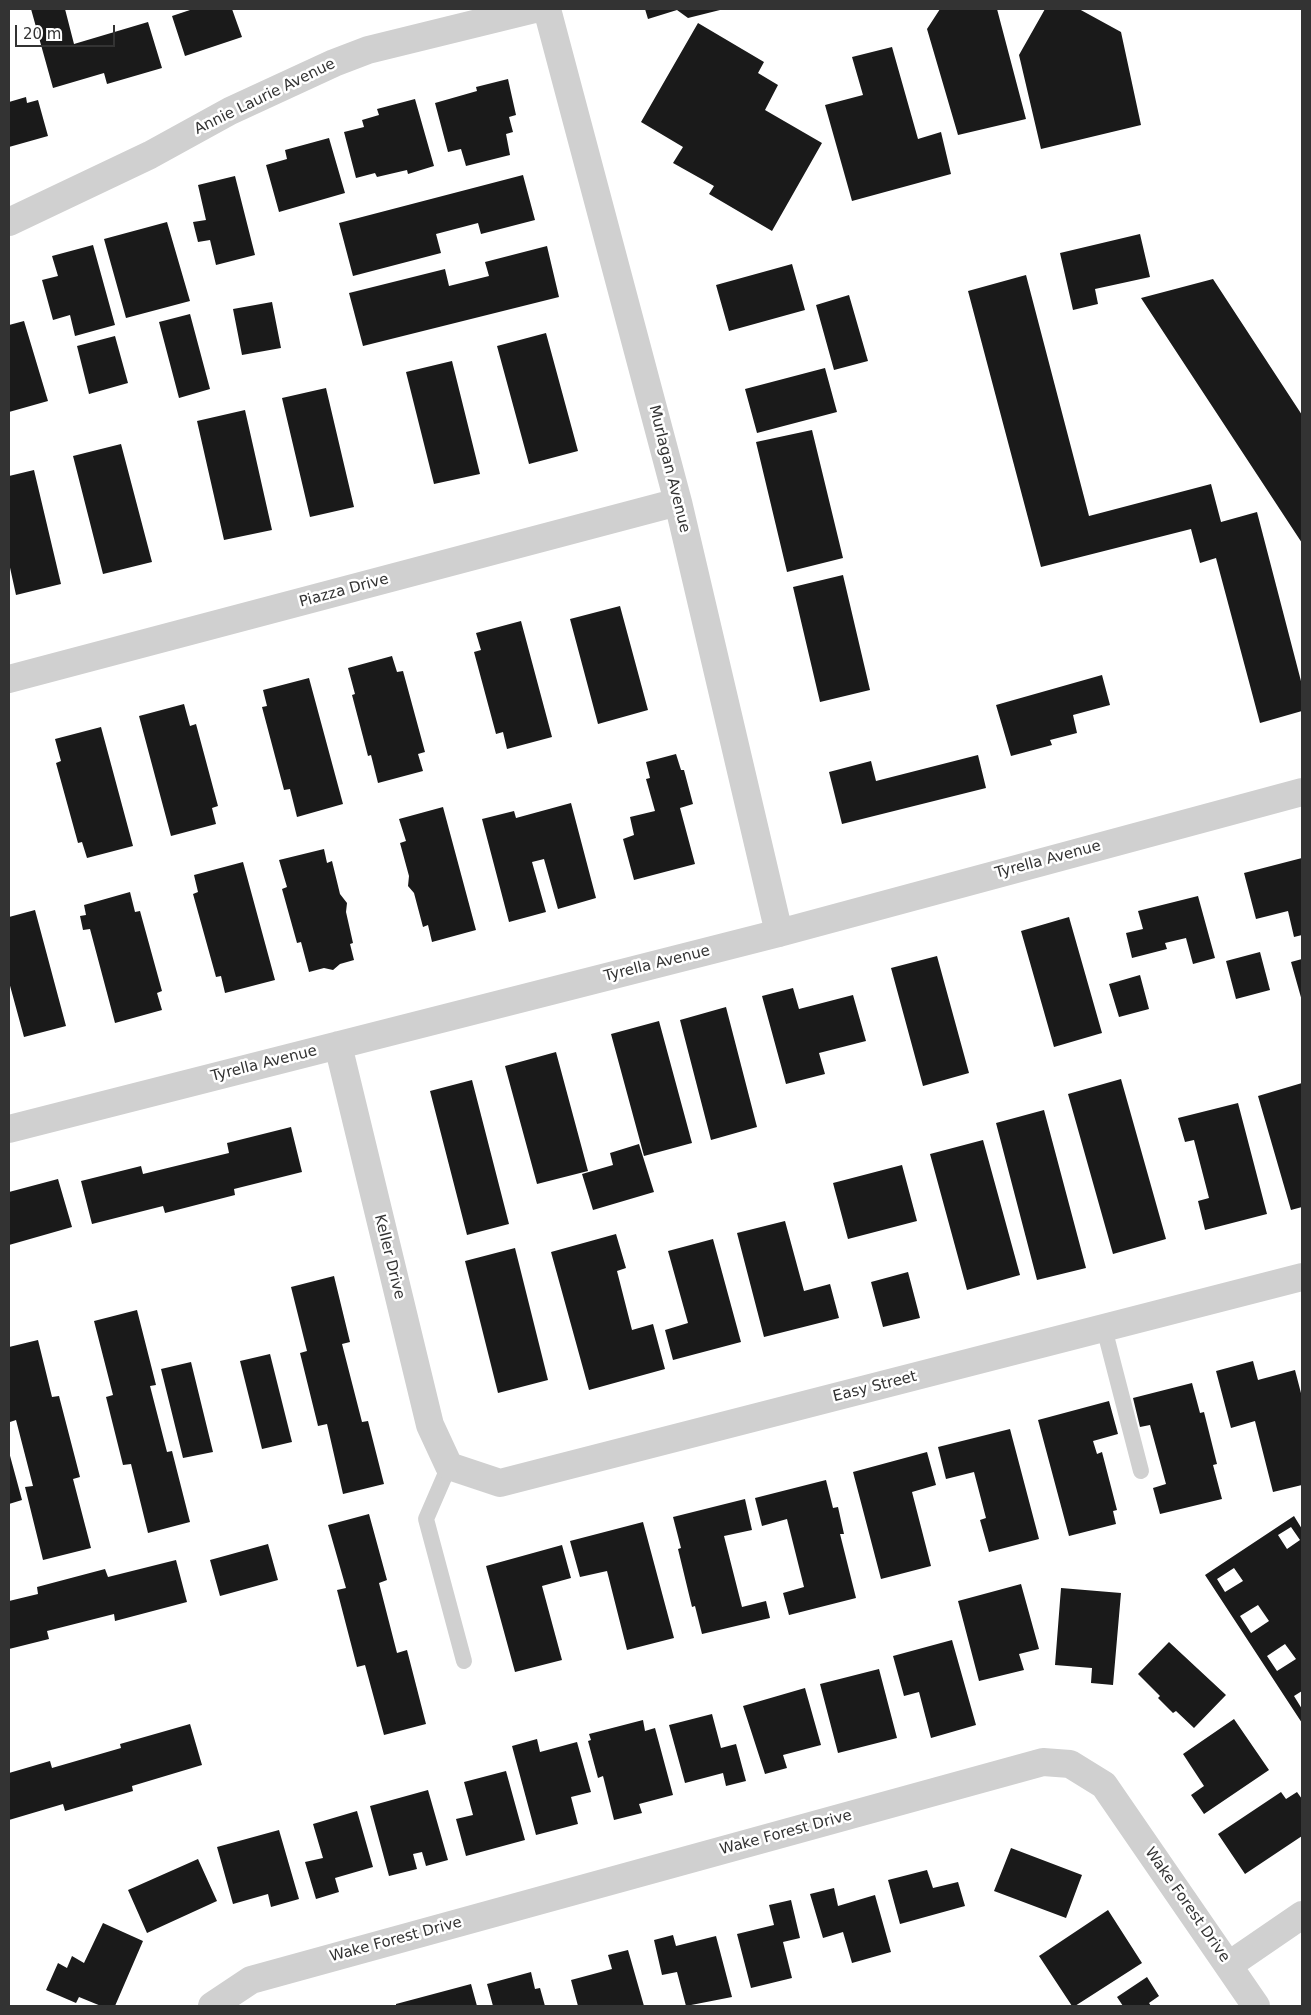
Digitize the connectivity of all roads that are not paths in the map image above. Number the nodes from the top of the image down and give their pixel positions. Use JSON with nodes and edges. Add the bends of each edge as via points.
{"nodes":[{"id":1,"x":536,"y":9,"type":"edge"},
{"id":2,"x":547,"y":9,"type":"edge"},
{"id":3,"x":9,"y":222,"type":"edge"},
{"id":4,"x":678,"y":502,"type":"junction"},
{"id":5,"x":9,"y":679,"type":"edge"},
{"id":6,"x":1302,"y":792,"type":"edge"},
{"id":7,"x":779,"y":933,"type":"junction"},
{"id":8,"x":338,"y":1045,"type":"junction"},
{"id":9,"x":9,"y":1130,"type":"edge"},
{"id":10,"x":1302,"y":1277,"type":"edge"},
{"id":11,"x":1104,"y":1328,"type":"junction"},
{"id":12,"x":449,"y":1466,"type":"junction"},
{"id":13,"x":1140,"y":1472,"type":"dead end"},
{"id":14,"x":464,"y":1661,"type":"dead end"},
{"id":15,"x":1302,"y":1916,"type":"edge"},
{"id":16,"x":1229,"y":1965,"type":"junction"},
{"id":17,"x":212,"y":2006,"type":"edge"},
{"id":18,"x":1256,"y":2006,"type":"edge"}],
"edges":[{"from":1,"to":3,"type":"street","name":"Annie Laurie Avenue","via":[[368,50],[334,63],[230,111],[150,155]]},
{"from":2,"to":4,"type":"street","name":"Murlagan Avenue"},
{"from":4,"to":5,"type":"street","name":"Piazza Drive"},
{"from":4,"to":7,"type":"street","name":"Murlagan Avenue"},
{"from":6,"to":7,"type":"street","name":"Tyrella Avenue"},
{"from":7,"to":8,"type":"street","name":"Tyrella Avenue"},
{"from":8,"to":9,"type":"street","name":"Tyrella Avenue"},
{"from":8,"to":12,"type":"street","name":"Keller Drive","via":[[430,1425]]},
{"from":10,"to":11,"type":"street","name":"Easy Street"},
{"from":11,"to":12,"type":"street","name":"Easy Street","via":[[500,1483]]},
{"from":11,"to":13,"type":"lane"},
{"from":12,"to":14,"type":"lane","via":[[426,1519]]},
{"from":15,"to":16,"type":"street"},
{"from":16,"to":17,"type":"street","name":"Wake Forest Drive","via":[[1104,1785],[1070,1764],[1043,1762],[251,1980]]},
{"from":16,"to":18,"type":"street","name":"Wake Forest Drive"}]}
